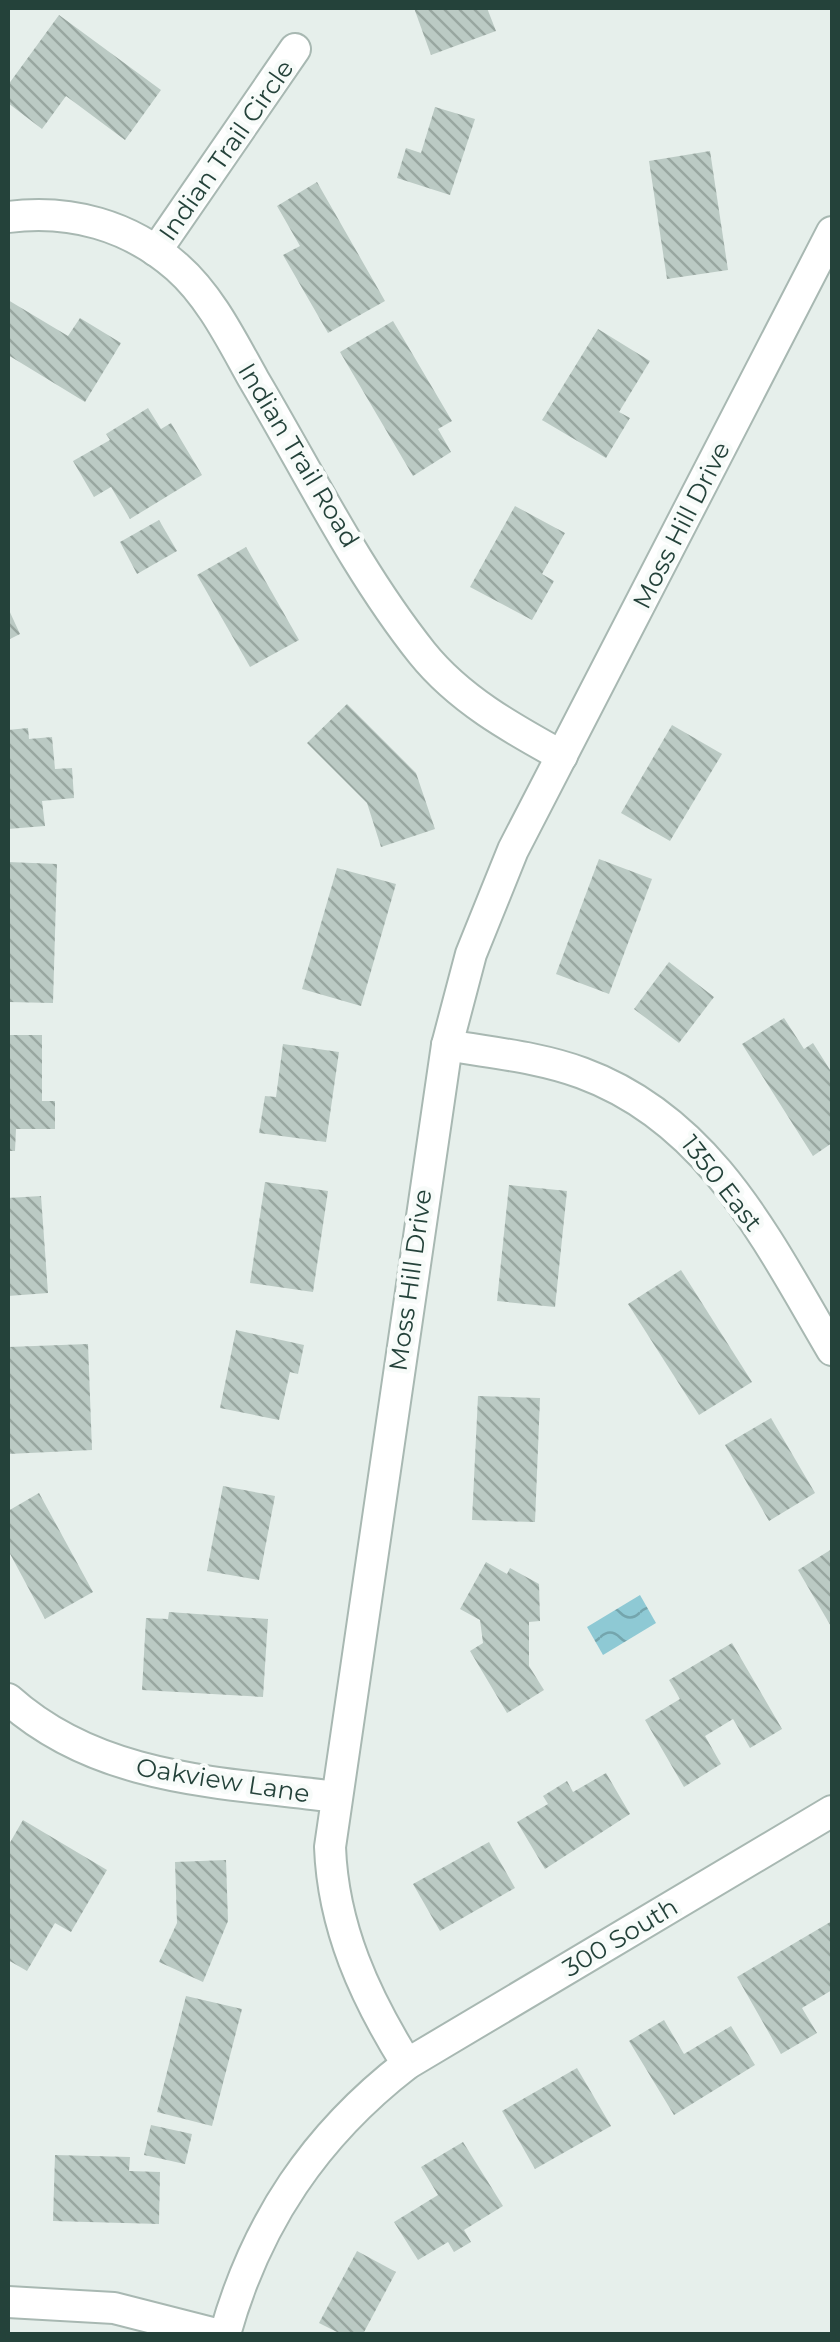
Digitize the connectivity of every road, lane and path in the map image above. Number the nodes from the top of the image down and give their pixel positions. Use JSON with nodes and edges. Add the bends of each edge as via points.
{"nodes":[{"id":1,"x":295,"y":49,"type":"dead end"},
{"id":2,"x":8,"y":218,"type":"edge"},
{"id":3,"x":832,"y":232,"type":"edge"},
{"id":4,"x":156,"y":251,"type":"junction"},
{"id":5,"x":823,"y":273,"type":"edge"},
{"id":6,"x":562,"y":756,"type":"junction"},
{"id":7,"x":447,"y":1046,"type":"junction"},
{"id":8,"x":832,"y":1350,"type":"edge"},
{"id":9,"x":8,"y":1699,"type":"edge"},
{"id":10,"x":336,"y":1798,"type":"junction"},
{"id":11,"x":832,"y":1811,"type":"edge"},
{"id":12,"x":407,"y":2064,"type":"junction"},
{"id":13,"x":8,"y":2302,"type":"edge"},
{"id":14,"x":216,"y":2334,"type":"edge"},
{"id":15,"x":225,"y":2334,"type":"edge"}],
"edges":[{"from":1,"to":4,"type":"street","name":"Indian Trail Circle"},
{"from":2,"to":4,"type":"street","name":"Indian Trail Road","via":[[72,216]]},
{"from":3,"to":5,"type":"street","name":"Moss Hill Drive"},
{"from":4,"to":6,"type":"street","name":"Indian Trail Road","via":[[196,286],[215,314],[384,600],[425,657],[470,700]]},
{"from":5,"to":6,"type":"street","name":"Moss Hill Drive"},
{"from":6,"to":7,"type":"street","name":"Moss Hill Drive","via":[[492,900]]},
{"from":7,"to":8,"type":"street","name":"1350 East","via":[[581,1073],[660,1113],[736,1193]]},
{"from":7,"to":10,"type":"street","name":"Moss Hill Drive"},
{"from":9,"to":10,"type":"street","name":"Oakview Lane","via":[[47,1730],[106,1760]]},
{"from":10,"to":12,"type":"street","name":"Moss Hill Drive","via":[[330,1847],[336,1907],[359,1975]]},
{"from":11,"to":12,"type":"street","name":"300 South"},
{"from":12,"to":15,"type":"street","via":[[345,2118],[290,2185],[249,2261]]},
{"from":13,"to":14,"type":"street","via":[[114,2308]]}]}
